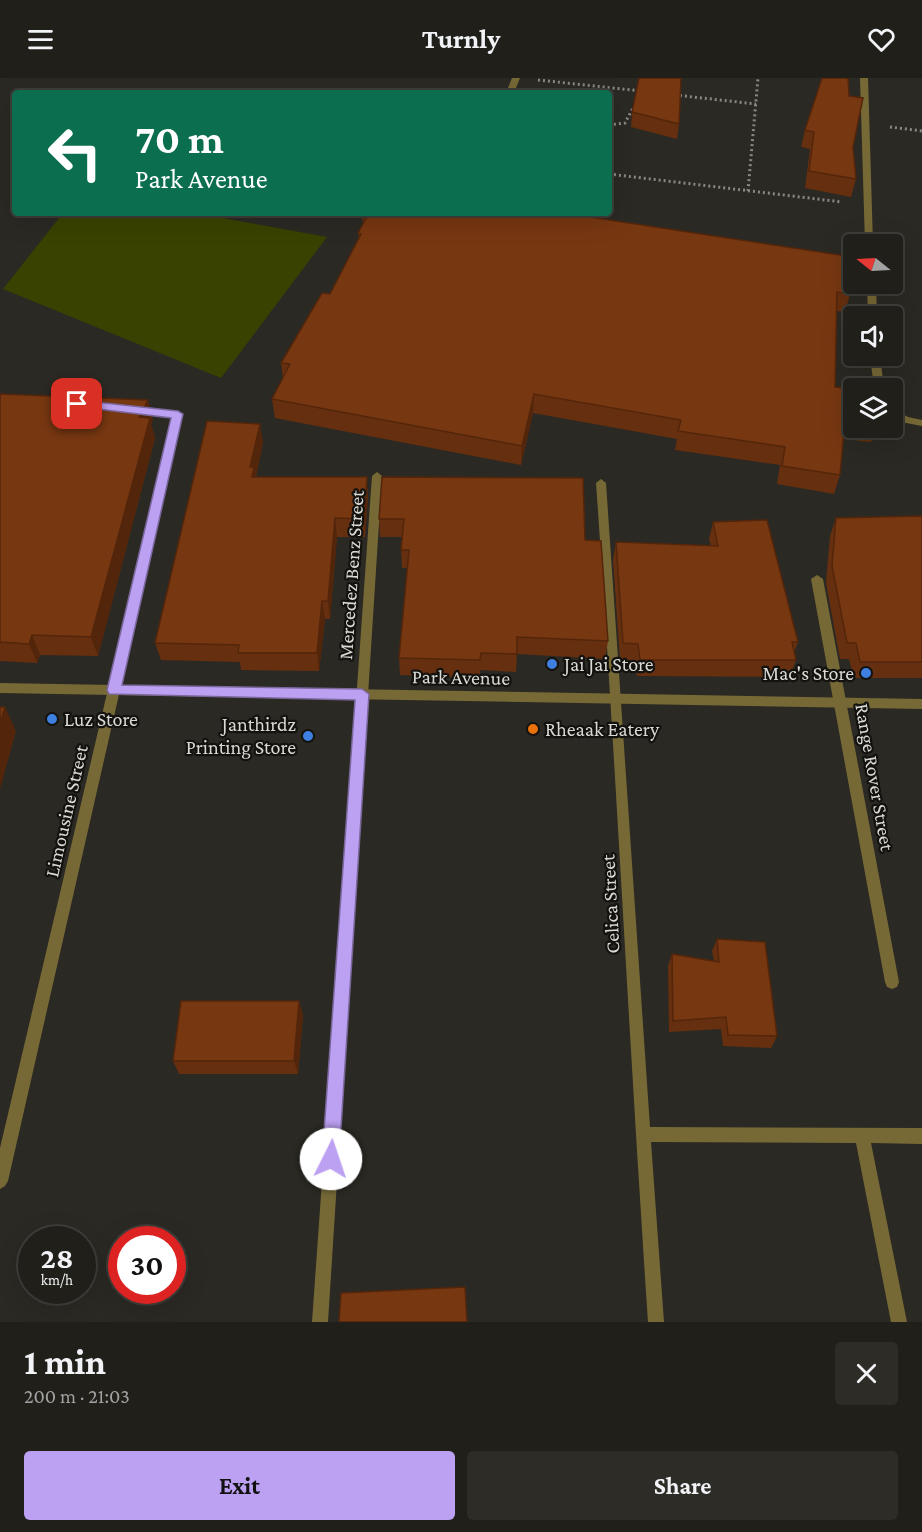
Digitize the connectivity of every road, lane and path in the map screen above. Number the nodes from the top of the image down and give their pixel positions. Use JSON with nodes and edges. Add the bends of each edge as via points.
{"nodes":[{"id":1,"x":758,"y":78,"type":"edge"},
{"id":2,"x":864,"y":78,"type":"edge"},
{"id":3,"x":534,"y":79,"type":"edge"},
{"id":4,"x":639,"y":84,"type":"edge"},
{"id":5,"x":637,"y":91,"type":"junction"},
{"id":6,"x":649,"y":92,"type":"edge"},
{"id":7,"x":673,"y":95,"type":"edge"},
{"id":8,"x":634,"y":102,"type":"edge"},
{"id":9,"x":756,"y":104,"type":"junction"},
{"id":10,"x":612,"y":125,"type":"edge"},
{"id":11,"x":612,"y":174,"type":"edge"},
{"id":12,"x":748,"y":191,"type":"junction"},
{"id":13,"x":867,"y":205,"type":"junction"},
{"id":14,"x":868,"y":234,"type":"edge"},
{"id":15,"x":120,"y":407,"type":"edge"},
{"id":16,"x":903,"y":419,"type":"edge"},
{"id":17,"x":922,"y":423,"type":"edge"},
{"id":18,"x":377,"y":476,"type":"dead end"},
{"id":19,"x":601,"y":483,"type":"dead end"},
{"id":20,"x":817,"y":579,"type":"dead end"},
{"id":21,"x":0,"y":688,"type":"edge"},
{"id":22,"x":114,"y":690,"type":"junction"},
{"id":23,"x":362,"y":694,"type":"junction"},
{"id":24,"x":618,"y":699,"type":"junction"},
{"id":25,"x":842,"y":702,"type":"junction"},
{"id":26,"x":922,"y":704,"type":"edge"},
{"id":27,"x":892,"y":982,"type":"dead end"},
{"id":28,"x":642,"y":1134,"type":"junction"},
{"id":29,"x":5,"y":1135,"type":"edge"},
{"id":30,"x":922,"y":1136,"type":"edge"},
{"id":31,"x":862,"y":1137,"type":"junction"},
{"id":32,"x":0,"y":1181,"type":"edge"},
{"id":33,"x":320,"y":1322,"type":"edge"},
{"id":34,"x":656,"y":1322,"type":"edge"},
{"id":35,"x":899,"y":1322,"type":"edge"}],
"edges":[{"from":1,"to":9,"type":"path"},
{"from":2,"to":13,"type":"street"},
{"from":3,"to":5,"type":"path"},
{"from":4,"to":5,"type":"path"},
{"from":5,"to":6,"type":"path"},
{"from":7,"to":9,"type":"path"},
{"from":8,"to":10,"type":"path","via":[[625,123]]},
{"from":9,"to":12,"type":"path"},
{"from":11,"to":12,"type":"path"},
{"from":12,"to":13,"type":"path"},
{"from":13,"to":14,"type":"street"},
{"from":15,"to":22,"type":"street","name":"Limousine Street","via":[[178,414]]},
{"from":16,"to":17,"type":"street"},
{"from":18,"to":23,"type":"street","name":"Mercedez Benz Street"},
{"from":19,"to":24,"type":"street","name":"Celica Street"},
{"from":20,"to":25,"type":"street","name":"Range Rover Street"},
{"from":21,"to":22,"type":"street","name":"Park Avenue"},
{"from":22,"to":23,"type":"street","name":"Park Avenue"},
{"from":22,"to":29,"type":"street","name":"Limousine Street"},
{"from":23,"to":24,"type":"street","name":"Park Avenue"},
{"from":23,"to":33,"type":"street","name":"Mercedez Benz Street"},
{"from":24,"to":25,"type":"street","name":"Park Avenue"},
{"from":24,"to":28,"type":"street","name":"Celica Street"},
{"from":25,"to":26,"type":"street","name":"Park Avenue"},
{"from":25,"to":27,"type":"street","name":"Range Rover Street"},
{"from":28,"to":31,"type":"street"},
{"from":28,"to":34,"type":"street","name":"Celica Street"},
{"from":29,"to":32,"type":"street","name":"Limousine Street"},
{"from":30,"to":31,"type":"street"},
{"from":31,"to":35,"type":"street"}]}
